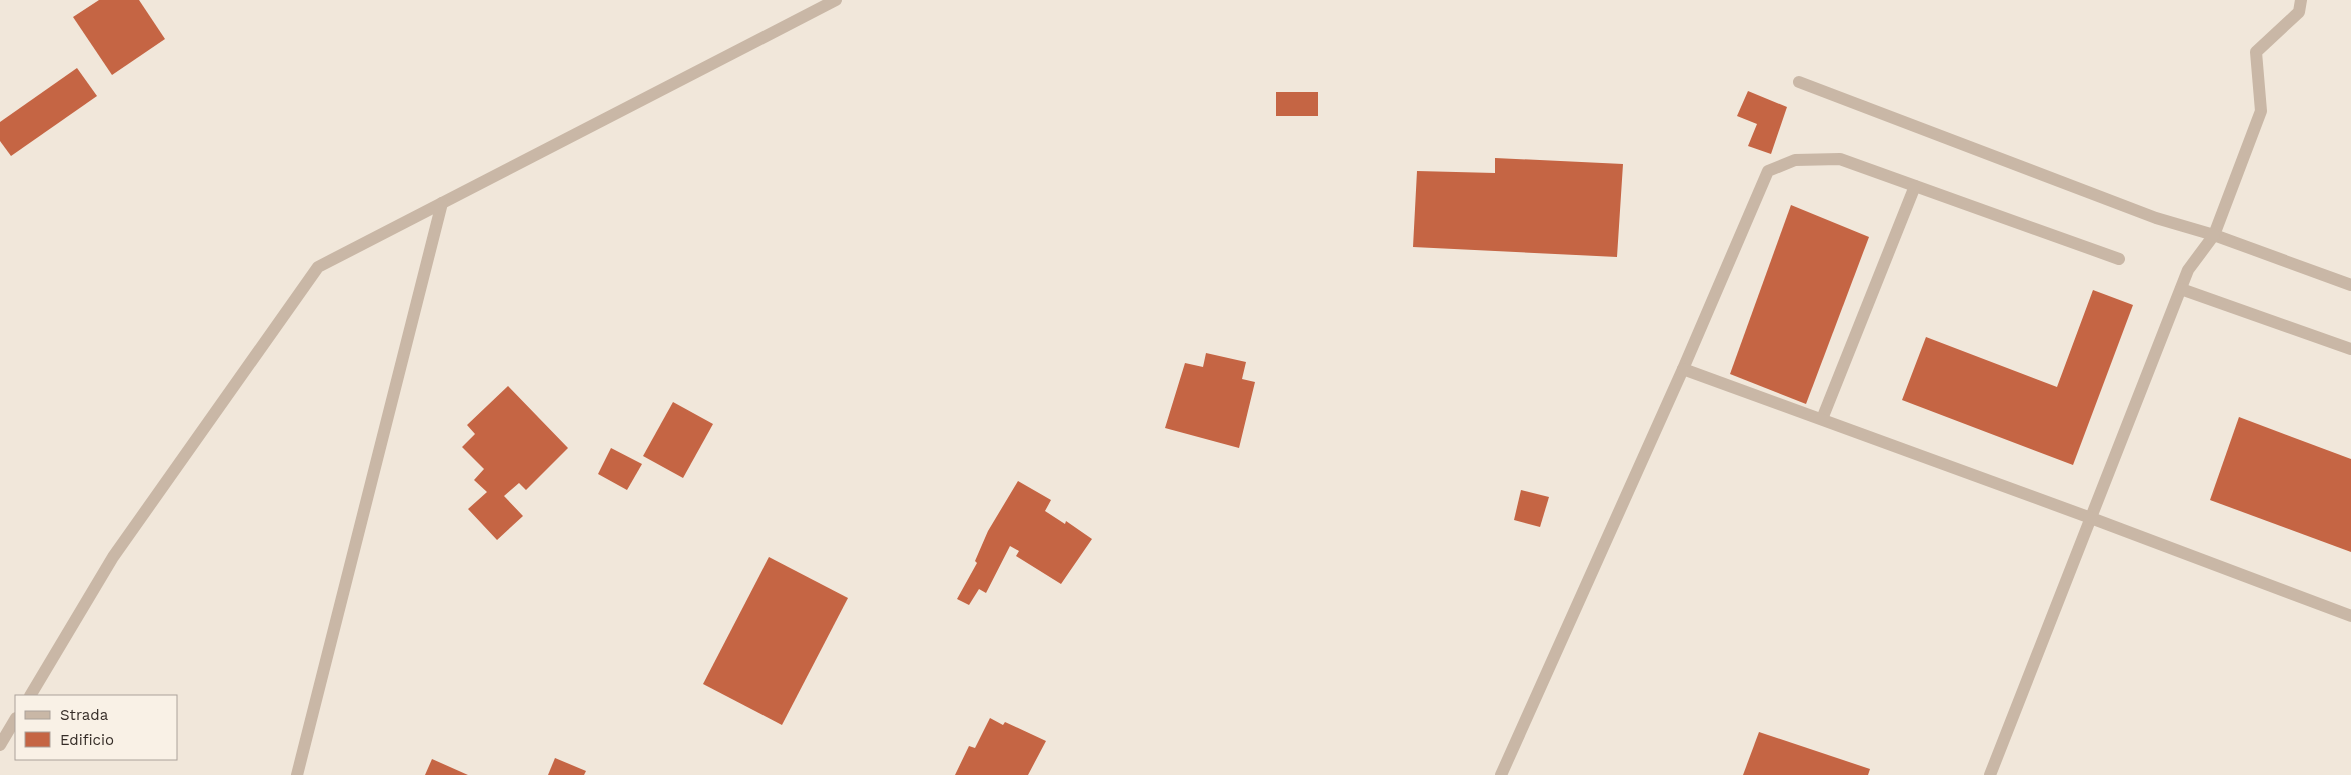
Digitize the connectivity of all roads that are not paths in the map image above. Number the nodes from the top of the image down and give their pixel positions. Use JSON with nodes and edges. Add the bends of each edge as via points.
{"nodes":[{"id":1,"x":836,"y":0,"type":"edge"},
{"id":2,"x":2301,"y":0,"type":"edge"},
{"id":3,"x":1799,"y":82,"type":"dead end"},
{"id":4,"x":1915,"y":186,"type":"junction"},
{"id":5,"x":442,"y":203,"type":"junction"},
{"id":6,"x":2214,"y":235,"type":"junction"},
{"id":7,"x":2119,"y":259,"type":"dead end"},
{"id":8,"x":2351,"y":284,"type":"edge"},
{"id":9,"x":2181,"y":289,"type":"junction"},
{"id":10,"x":2351,"y":349,"type":"edge"},
{"id":11,"x":1683,"y":370,"type":"junction"},
{"id":12,"x":1822,"y":420,"type":"junction"},
{"id":13,"x":2091,"y":518,"type":"junction"},
{"id":14,"x":2351,"y":616,"type":"edge"},
{"id":15,"x":31,"y":695,"type":"edge"},
{"id":16,"x":15,"y":720,"type":"edge"},
{"id":17,"x":0,"y":746,"type":"edge"},
{"id":18,"x":297,"y":775,"type":"edge"},
{"id":19,"x":1501,"y":775,"type":"edge"},
{"id":20,"x":1990,"y":775,"type":"edge"}],
"edges":[{"from":1,"to":5,"type":"street"},
{"from":2,"to":6,"type":"street","via":[[2299,12],[2256,52],[2261,112]]},
{"from":3,"to":6,"type":"street","via":[[2156,218]]},
{"from":4,"to":7,"type":"street"},
{"from":4,"to":11,"type":"street","via":[[1840,159],[1795,160],[1768,171]]},
{"from":4,"to":12,"type":"street"},
{"from":5,"to":15,"type":"street","via":[[318,267],[113,557]]},
{"from":5,"to":18,"type":"street"},
{"from":6,"to":8,"type":"street"},
{"from":6,"to":9,"type":"street","via":[[2188,270]]},
{"from":9,"to":10,"type":"street"},
{"from":9,"to":13,"type":"street"},
{"from":11,"to":12,"type":"street"},
{"from":11,"to":19,"type":"street"},
{"from":12,"to":13,"type":"street"},
{"from":13,"to":14,"type":"street"},
{"from":13,"to":20,"type":"street"},
{"from":16,"to":17,"type":"street"}]}
